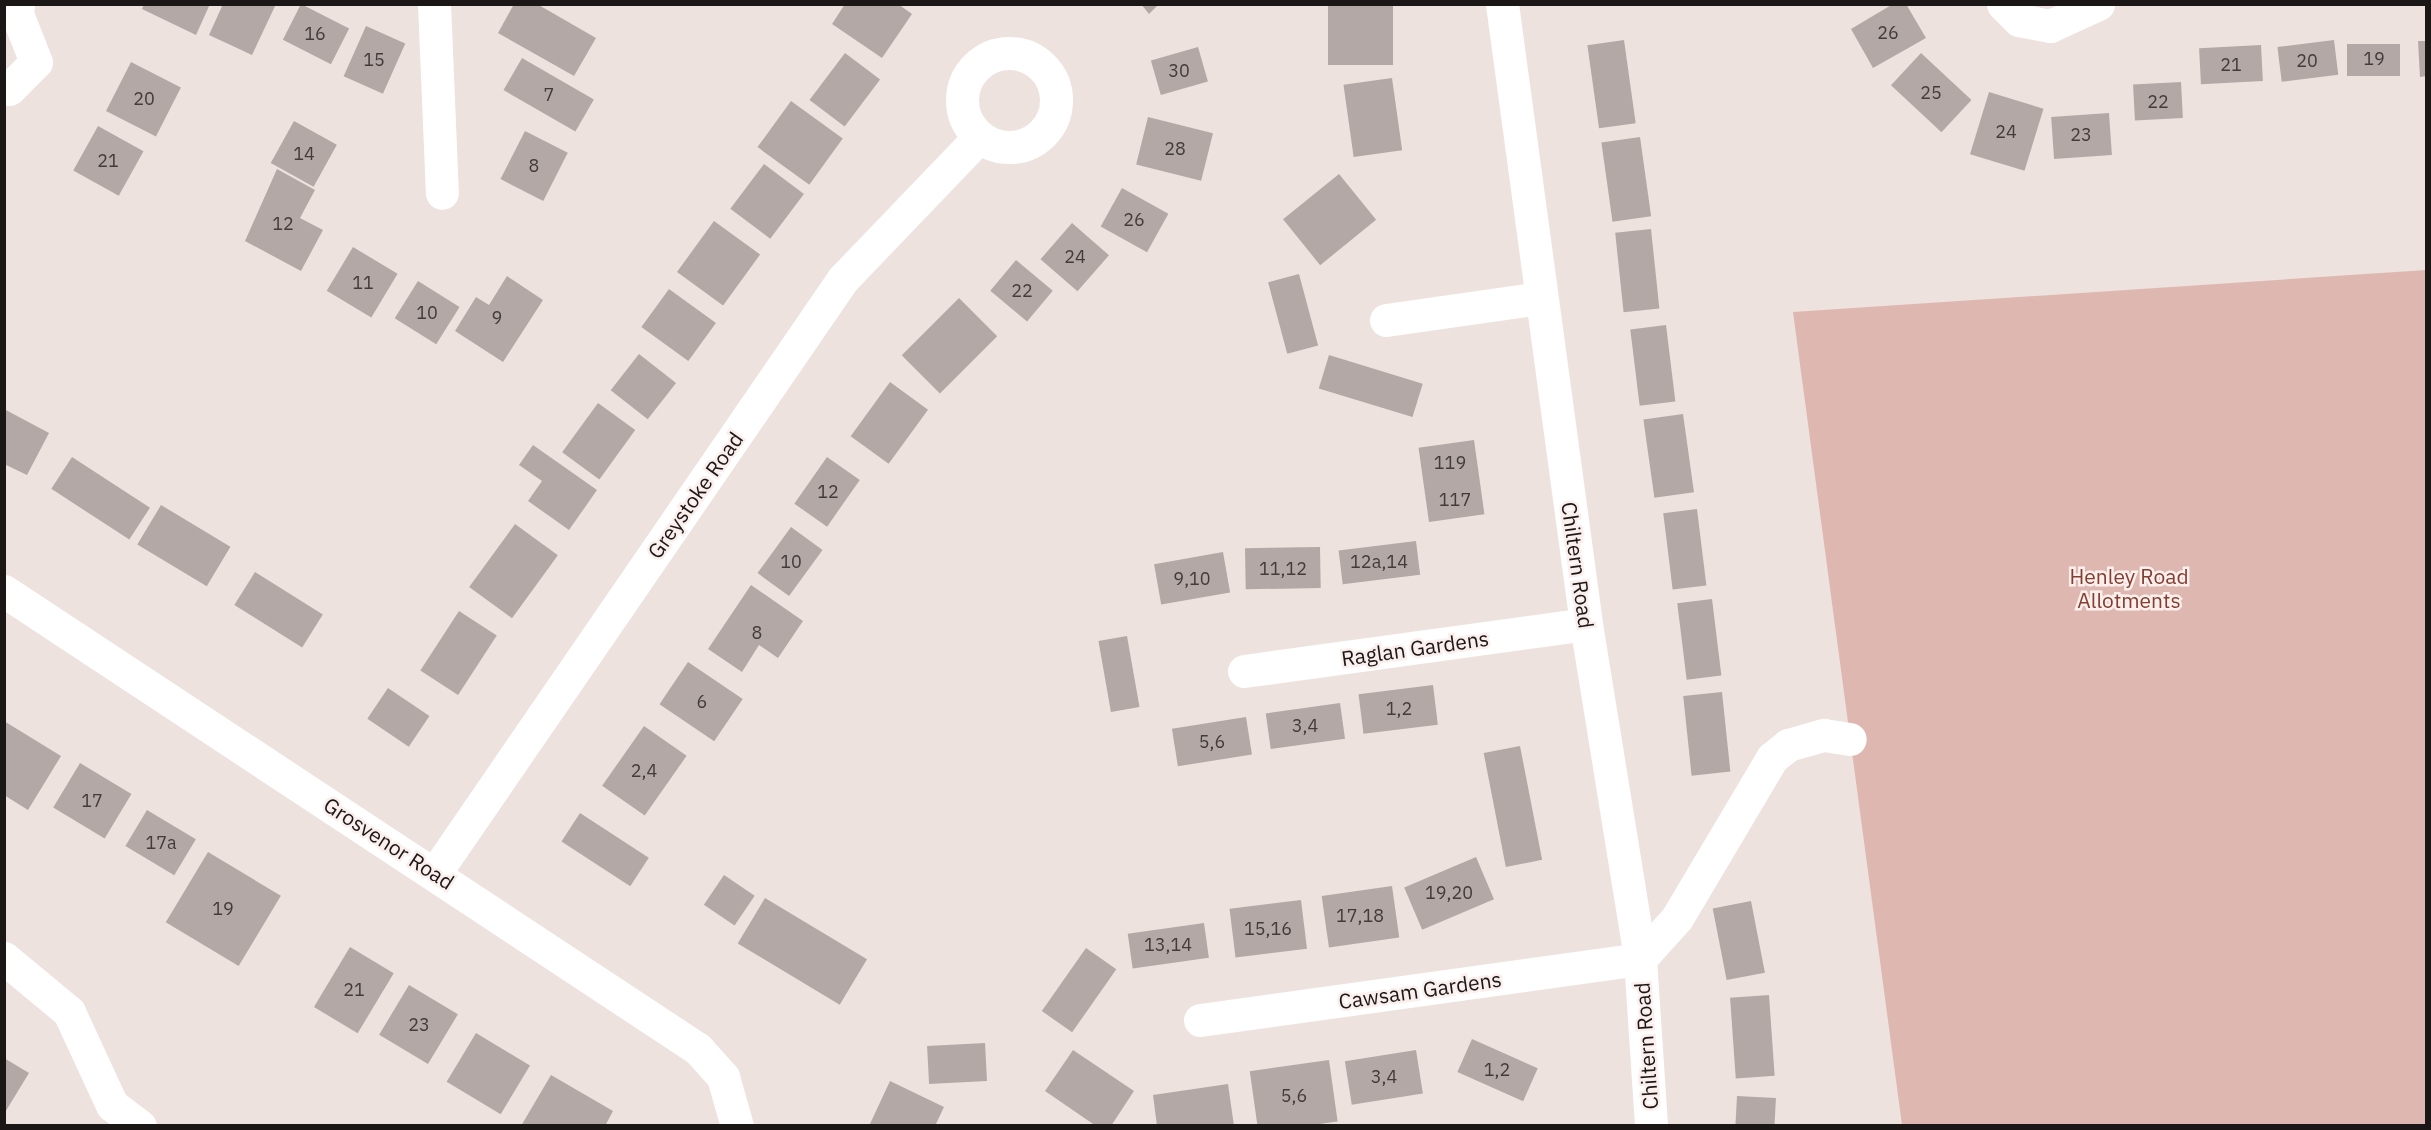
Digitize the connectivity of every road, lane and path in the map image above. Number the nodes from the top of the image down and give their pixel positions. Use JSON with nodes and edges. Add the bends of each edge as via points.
{"nodes":[{"id":1,"x":18,"y":4,"type":"edge"},
{"id":2,"x":434,"y":4,"type":"edge"},
{"id":3,"x":1502,"y":4,"type":"edge"},
{"id":4,"x":2003,"y":4,"type":"edge"},
{"id":5,"x":2098,"y":4,"type":"edge"},
{"id":6,"x":9,"y":89,"type":"dead end"},
{"id":7,"x":979,"y":137,"type":"dead end"},
{"id":8,"x":442,"y":193,"type":"dead end"},
{"id":9,"x":1540,"y":298,"type":"junction"},
{"id":10,"x":1386,"y":320,"type":"dead end"},
{"id":11,"x":4,"y":591,"type":"edge"},
{"id":12,"x":1586,"y":624,"type":"junction"},
{"id":13,"x":1244,"y":671,"type":"dead end"},
{"id":14,"x":1850,"y":739,"type":"dead end"},
{"id":15,"x":435,"y":873,"type":"junction"},
{"id":16,"x":4,"y":958,"type":"edge"},
{"id":17,"x":1640,"y":959,"type":"junction"},
{"id":18,"x":1200,"y":1020,"type":"dead end"},
{"id":19,"x":140,"y":1125,"type":"edge"},
{"id":20,"x":737,"y":1125,"type":"edge"},
{"id":21,"x":1652,"y":1125,"type":"edge"}],
"edges":[{"from":1,"to":6,"type":"street","via":[[17,14],[36,62]]},
{"from":2,"to":8,"type":"street"},
{"from":3,"to":9,"type":"street","name":"Chiltern Road"},
{"from":4,"to":5,"type":"street","via":[[2019,20],[2050,26]]},
{"from":7,"to":15,"type":"street","name":"Greystoke Road","via":[[843,279]]},
{"from":9,"to":10,"type":"street"},
{"from":9,"to":12,"type":"street","name":"Chiltern Road"},
{"from":11,"to":15,"type":"street","name":"Grosvenor Road"},
{"from":12,"to":13,"type":"street","name":"Raglan Gardens"},
{"from":12,"to":17,"type":"street","name":"Chiltern Road"},
{"from":14,"to":17,"type":"street","via":[[1824,735],[1788,745],[1772,758],[1677,918]]},
{"from":15,"to":20,"type":"street","name":"Grosvenor Road","via":[[698,1049],[723,1077]]},
{"from":16,"to":19,"type":"street","via":[[69,1012],[112,1105]]},
{"from":17,"to":18,"type":"street","name":"Cawsam Gardens"},
{"from":17,"to":21,"type":"street","name":"Chiltern Road"}]}
